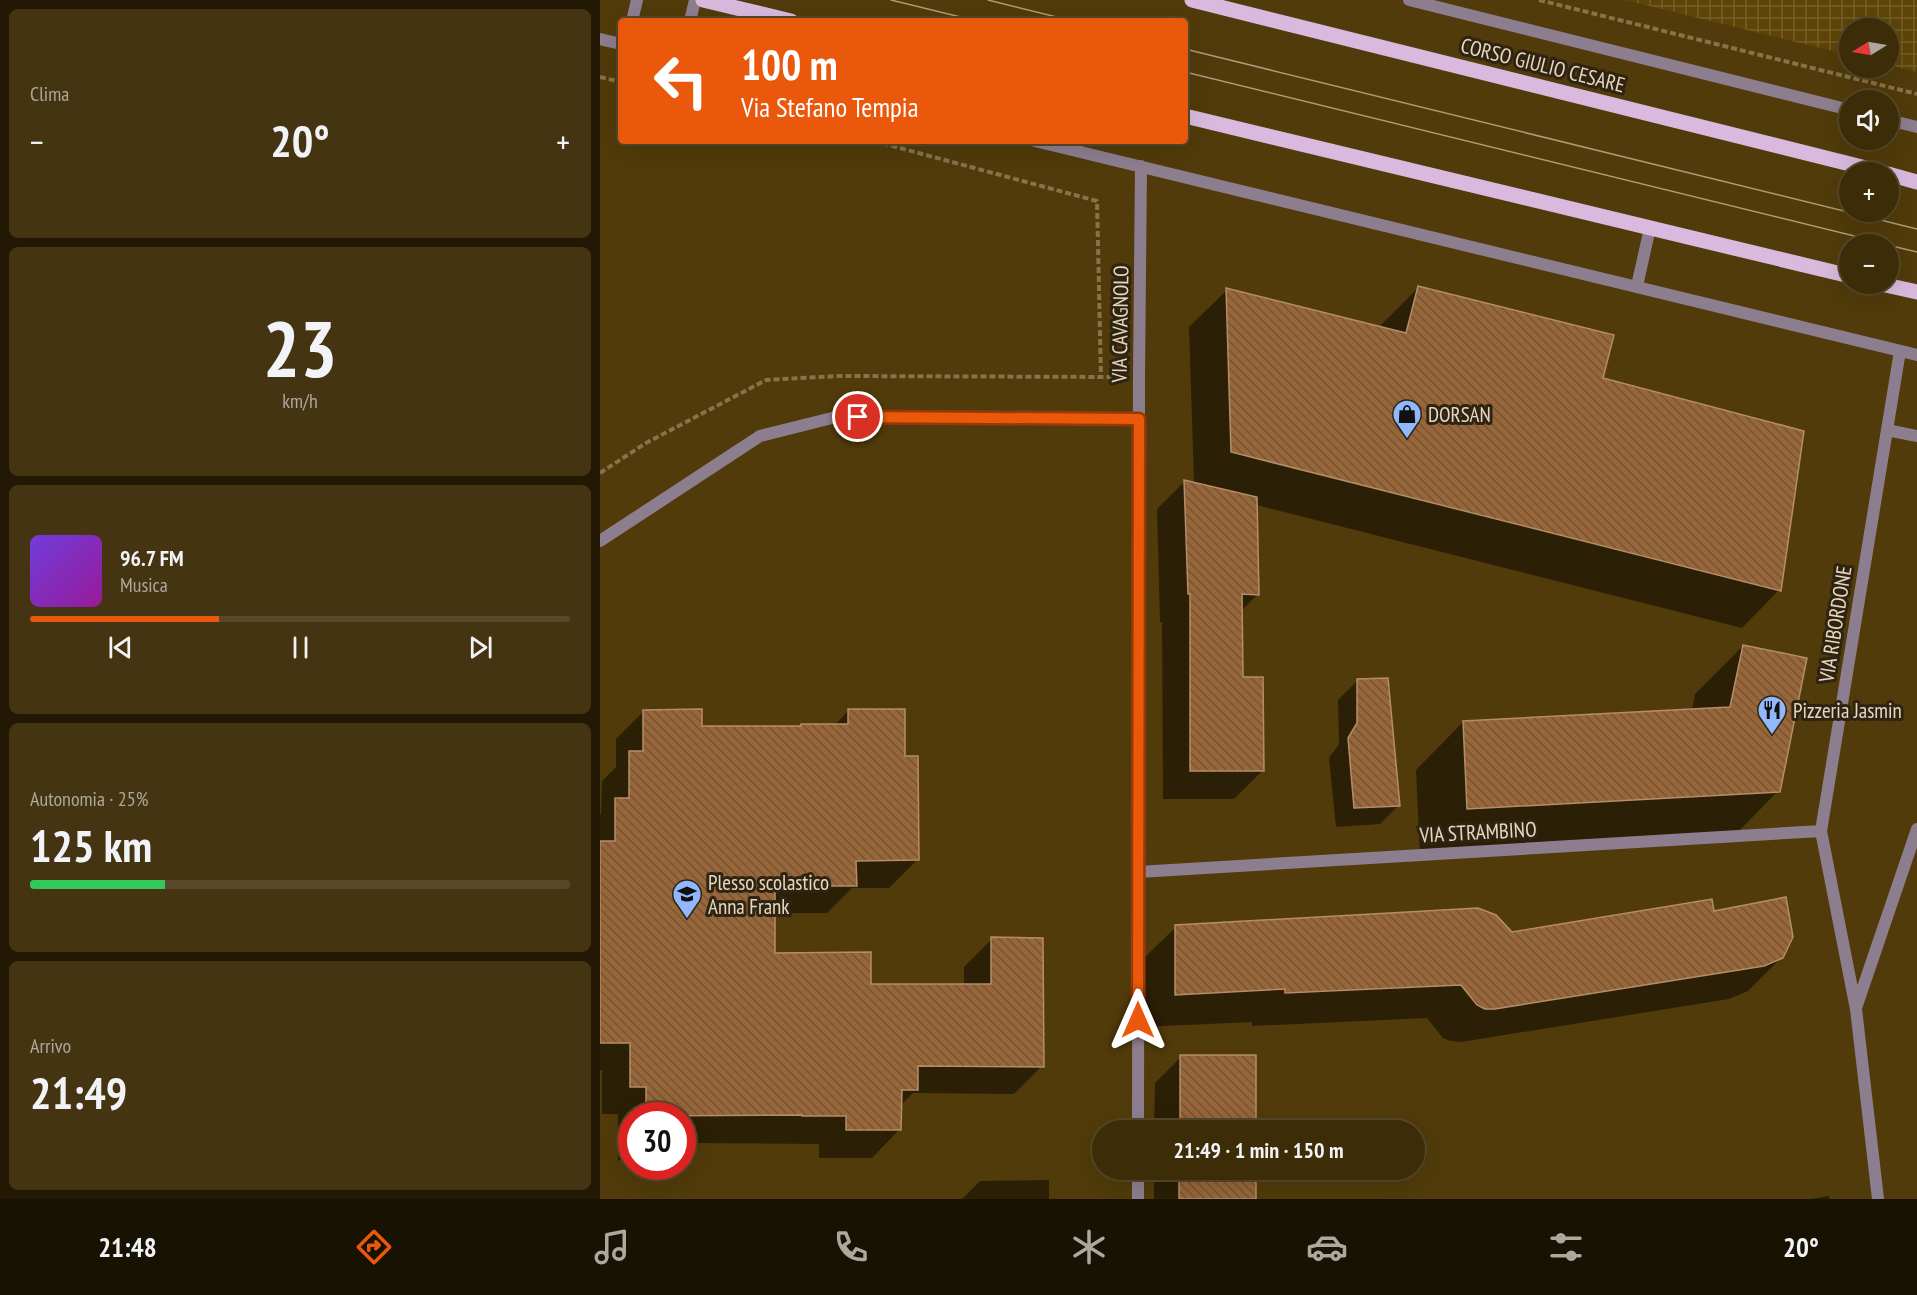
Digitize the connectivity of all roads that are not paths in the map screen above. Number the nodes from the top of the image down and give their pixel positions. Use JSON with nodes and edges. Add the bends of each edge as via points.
{"nodes":[{"id":1,"x":637,"y":0,"type":"edge"},
{"id":2,"x":695,"y":0,"type":"edge"},
{"id":3,"x":703,"y":0,"type":"edge"},
{"id":4,"x":1192,"y":0,"type":"edge"},
{"id":5,"x":1409,"y":0,"type":"edge"},
{"id":6,"x":633,"y":18,"type":"edge"},
{"id":7,"x":691,"y":18,"type":"edge"},
{"id":8,"x":778,"y":18,"type":"edge"},
{"id":9,"x":600,"y":39,"type":"edge"},
{"id":10,"x":618,"y":43,"type":"edge"},
{"id":11,"x":1839,"y":107,"type":"edge"},
{"id":12,"x":1188,"y":117,"type":"edge"},
{"id":13,"x":1899,"y":123,"type":"edge"},
{"id":14,"x":1917,"y":127,"type":"edge"},
{"id":15,"x":1048,"y":144,"type":"edge"},
{"id":16,"x":1842,"y":162,"type":"edge"},
{"id":17,"x":1142,"y":166,"type":"junction"},
{"id":18,"x":1899,"y":177,"type":"edge"},
{"id":19,"x":1917,"y":182,"type":"edge"},
{"id":20,"x":1650,"y":228,"type":"junction"},
{"id":21,"x":1839,"y":273,"type":"edge"},
{"id":22,"x":1637,"y":286,"type":"junction"},
{"id":23,"x":1899,"y":288,"type":"edge"},
{"id":24,"x":1917,"y":292,"type":"edge"},
{"id":25,"x":1900,"y":351,"type":"junction"},
{"id":26,"x":1917,"y":355,"type":"edge"},
{"id":27,"x":1139,"y":419,"type":"junction"},
{"id":28,"x":1887,"y":430,"type":"junction"},
{"id":29,"x":1917,"y":436,"type":"edge"},
{"id":30,"x":600,"y":541,"type":"edge"},
{"id":31,"x":1917,"y":829,"type":"edge"},
{"id":32,"x":1821,"y":831,"type":"junction"},
{"id":33,"x":1138,"y":872,"type":"junction"},
{"id":34,"x":1856,"y":1009,"type":"junction"},
{"id":35,"x":1138,"y":1120,"type":"edge"},
{"id":36,"x":1138,"y":1180,"type":"edge"},
{"id":37,"x":1138,"y":1199,"type":"edge"},
{"id":38,"x":1878,"y":1199,"type":"edge"}],
"edges":[{"from":1,"to":6,"type":"street"},
{"from":2,"to":7,"type":"street"},
{"from":3,"to":8,"type":"main road"},
{"from":4,"to":16,"type":"main road","name":"CORSO GIULIO CESARE"},
{"from":5,"to":11,"type":"street","name":"CORSO GIULIO CESARE"},
{"from":9,"to":10,"type":"street"},
{"from":12,"to":20,"type":"main road"},
{"from":13,"to":14,"type":"street"},
{"from":15,"to":17,"type":"street"},
{"from":17,"to":22,"type":"street"},
{"from":17,"to":27,"type":"street","name":"VIA CAVAGNOLO"},
{"from":18,"to":19,"type":"main road"},
{"from":20,"to":21,"type":"main road"},
{"from":20,"to":22,"type":"street"},
{"from":22,"to":25,"type":"street"},
{"from":23,"to":24,"type":"main road"},
{"from":25,"to":26,"type":"street"},
{"from":25,"to":28,"type":"street","name":"VIA RIBORDONE"},
{"from":27,"to":30,"type":"street","via":[[836,417],[760,436]]},
{"from":27,"to":33,"type":"street","name":"VIA CAVAGNOLO"},
{"from":28,"to":29,"type":"street"},
{"from":28,"to":32,"type":"street","name":"VIA RIBORDONE"},
{"from":31,"to":34,"type":"street","name":"VIA RIBORDONE"},
{"from":32,"to":33,"type":"street","name":"VIA STRAMBINO"},
{"from":32,"to":34,"type":"street","name":"VIA RIBORDONE"},
{"from":33,"to":35,"type":"street","name":"VIA CAVAGNOLO"},
{"from":34,"to":38,"type":"street","name":"VIA RIBORDONE"},
{"from":36,"to":37,"type":"street"}]}
